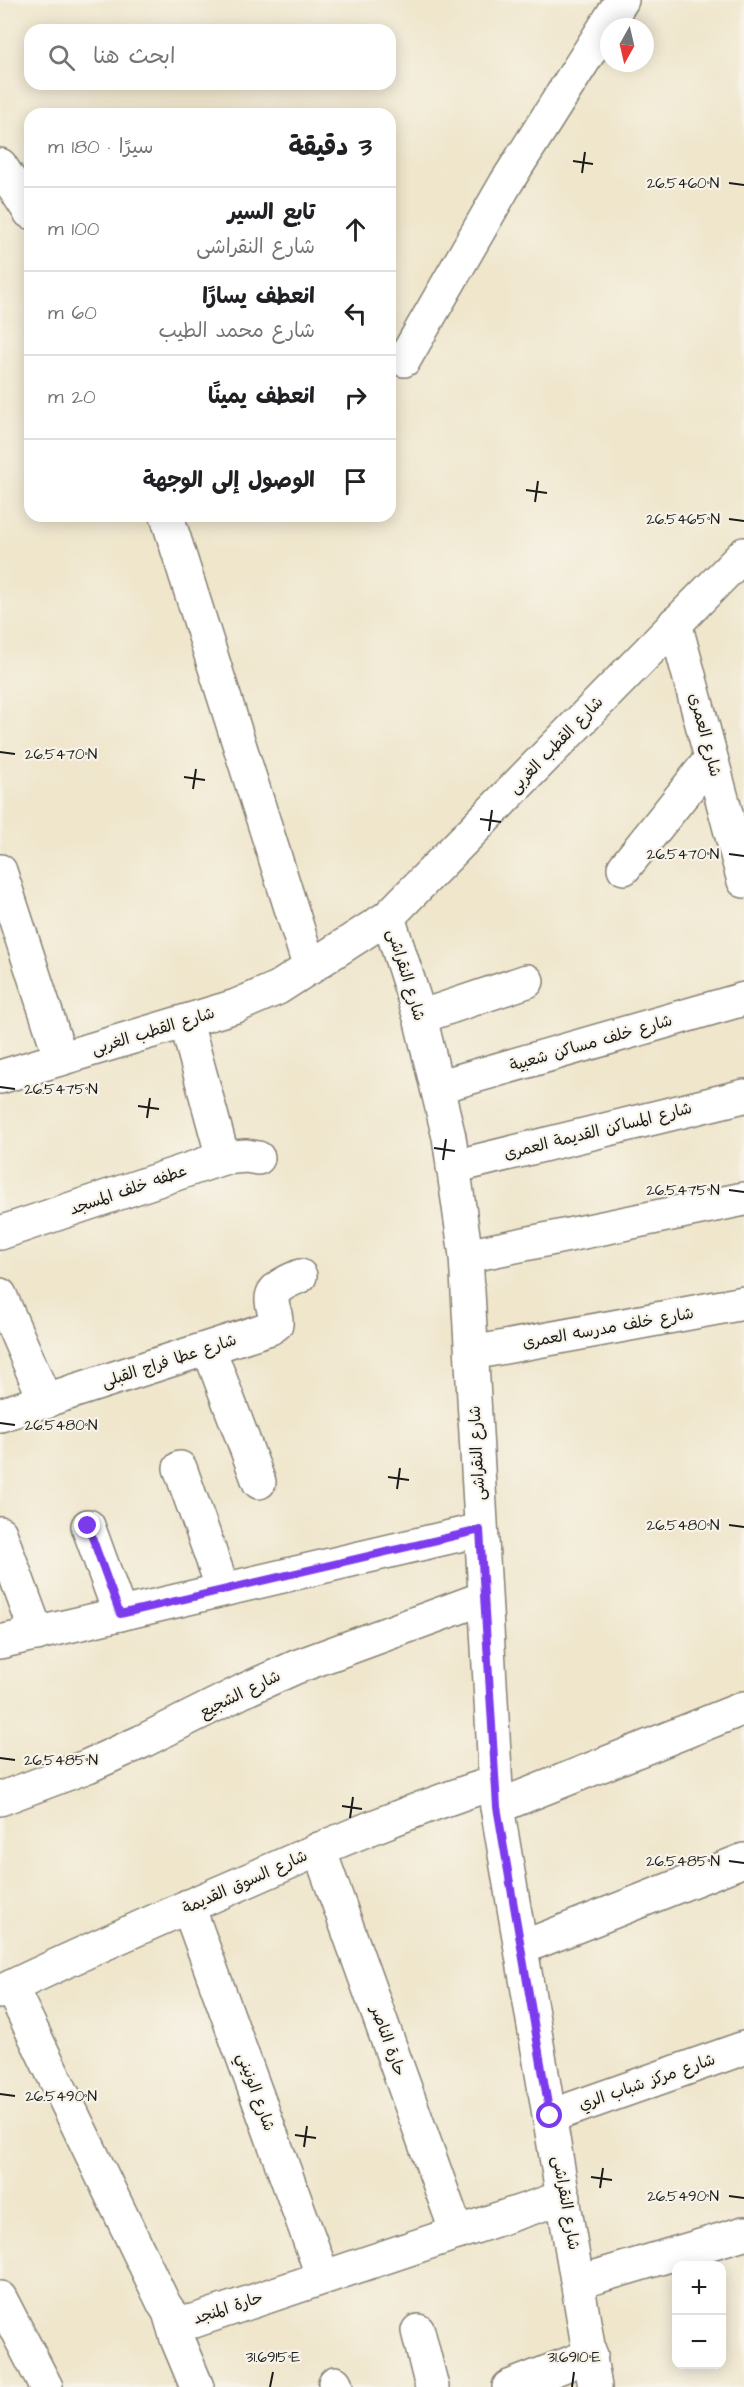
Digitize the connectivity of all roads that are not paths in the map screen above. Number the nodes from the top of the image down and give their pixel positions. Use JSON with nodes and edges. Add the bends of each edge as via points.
{"nodes":[{"id":1,"x":622,"y":0,"type":"edge"},
{"id":2,"x":0,"y":165,"type":"edge"},
{"id":3,"x":24,"y":203,"type":"edge"},
{"id":4,"x":404,"y":360,"type":"dead end"},
{"id":5,"x":169,"y":522,"type":"edge"},
{"id":6,"x":744,"y":554,"type":"edge"},
{"id":7,"x":675,"y":623,"type":"junction"},
{"id":8,"x":711,"y":759,"type":"junction"},
{"id":9,"x":624,"y":868,"type":"dead end"},
{"id":10,"x":0,"y":871,"type":"edge"},
{"id":11,"x":744,"y":881,"type":"edge"},
{"id":12,"x":388,"y":917,"type":"junction"},
{"id":13,"x":310,"y":968,"type":"junction"},
{"id":14,"x":527,"y":981,"type":"dead end"},
{"id":15,"x":744,"y":999,"type":"edge"},
{"id":16,"x":420,"y":1017,"type":"junction"},
{"id":17,"x":186,"y":1022,"type":"junction"},
{"id":18,"x":61,"y":1059,"type":"junction"},
{"id":19,"x":0,"y":1077,"type":"edge"},
{"id":20,"x":438,"y":1087,"type":"junction"},
{"id":21,"x":744,"y":1096,"type":"edge"},
{"id":22,"x":224,"y":1158,"type":"junction"},
{"id":23,"x":258,"y":1158,"type":"dead end"},
{"id":24,"x":453,"y":1167,"type":"junction"},
{"id":25,"x":744,"y":1199,"type":"edge"},
{"id":26,"x":0,"y":1233,"type":"edge"},
{"id":27,"x":466,"y":1256,"type":"junction"},
{"id":28,"x":300,"y":1276,"type":"dead end"},
{"id":29,"x":0,"y":1295,"type":"edge"},
{"id":30,"x":744,"y":1303,"type":"edge"},
{"id":31,"x":209,"y":1348,"type":"junction"},
{"id":32,"x":472,"y":1353,"type":"junction"},
{"id":33,"x":46,"y":1402,"type":"junction"},
{"id":34,"x":0,"y":1415,"type":"edge"},
{"id":35,"x":180,"y":1468,"type":"dead end"},
{"id":36,"x":260,"y":1482,"type":"dead end"},
{"id":37,"x":88,"y":1526,"type":"dead end"},
{"id":38,"x":480,"y":1530,"type":"junction"},
{"id":39,"x":0,"y":1533,"type":"edge"},
{"id":40,"x":223,"y":1589,"type":"junction"},
{"id":41,"x":484,"y":1598,"type":"junction"},
{"id":42,"x":120,"y":1614,"type":"junction"},
{"id":43,"x":37,"y":1634,"type":"junction"},
{"id":44,"x":0,"y":1642,"type":"edge"},
{"id":45,"x":744,"y":1708,"type":"edge"},
{"id":46,"x":495,"y":1795,"type":"junction"},
{"id":47,"x":0,"y":1799,"type":"edge"},
{"id":48,"x":319,"y":1849,"type":"junction"},
{"id":49,"x":744,"y":1860,"type":"edge"},
{"id":50,"x":188,"y":1906,"type":"junction"},
{"id":51,"x":521,"y":1948,"type":"junction"},
{"id":52,"x":6,"y":1990,"type":"edge"},
{"id":53,"x":744,"y":2048,"type":"edge"},
{"id":54,"x":550,"y":2116,"type":"junction"},
{"id":55,"x":564,"y":2197,"type":"junction"},
{"id":56,"x":457,"y":2233,"type":"junction"},
{"id":57,"x":744,"y":2233,"type":"edge"},
{"id":58,"x":323,"y":2277,"type":"junction"},
{"id":59,"x":579,"y":2282,"type":"junction"},
{"id":60,"x":0,"y":2298,"type":"edge"},
{"id":61,"x":169,"y":2312,"type":"junction"},
{"id":62,"x":418,"y":2331,"type":"dead end"},
{"id":63,"x":591,"y":2355,"type":"junction"},
{"id":64,"x":46,"y":2387,"type":"edge"},
{"id":65,"x":197,"y":2387,"type":"edge"},
{"id":66,"x":432,"y":2387,"type":"edge"},
{"id":67,"x":509,"y":2387,"type":"edge"},
{"id":68,"x":596,"y":2387,"type":"edge"}],
"edges":[{"from":1,"to":4,"type":"street","via":[[506,183]]},
{"from":2,"to":3,"type":"street"},
{"from":5,"to":13,"type":"street"},
{"from":6,"to":7,"type":"street","name":"شارع القطب الغربى"},
{"from":7,"to":8,"type":"street","name":"شارع العمرى"},
{"from":7,"to":12,"type":"street","name":"شارع القطب الغربى"},
{"from":8,"to":9,"type":"street"},
{"from":8,"to":11,"type":"street","name":"شارع العمرى"},
{"from":10,"to":18,"type":"street"},
{"from":12,"to":13,"type":"street","name":"شارع القطب الغربى"},
{"from":12,"to":16,"type":"street","name":"شارع النقراشى"},
{"from":13,"to":17,"type":"street","name":"شارع القطب الغربى","via":[[247,1002]]},
{"from":14,"to":16,"type":"street"},
{"from":15,"to":20,"type":"street","name":"شارع خلف مساكن شعبية"},
{"from":16,"to":20,"type":"street","name":"شارع النقراشى"},
{"from":17,"to":18,"type":"street","name":"شارع القطب الغربى"},
{"from":17,"to":22,"type":"street"},
{"from":18,"to":19,"type":"street","name":"شارع القطب الغربى"},
{"from":20,"to":24,"type":"street","name":"شارع النقراشى"},
{"from":21,"to":24,"type":"street","name":"شارع المساكن القديمة العمرى"},
{"from":22,"to":23,"type":"street","name":"عطفه خلف المسجد"},
{"from":22,"to":26,"type":"street","name":"عطفه خلف المسجد"},
{"from":24,"to":27,"type":"street","name":"شارع النقراشى"},
{"from":25,"to":27,"type":"street"},
{"from":27,"to":32,"type":"street","name":"شارع النقراشى"},
{"from":28,"to":31,"type":"street","name":"شارع عطا فراج القبلى","via":[[273,1294],[276,1324]]},
{"from":29,"to":33,"type":"street"},
{"from":30,"to":32,"type":"street","name":"شارع خلف مدرسه العمرى"},
{"from":31,"to":33,"type":"street","name":"شارع عطا فراج القبلى"},
{"from":31,"to":36,"type":"street"},
{"from":32,"to":38,"type":"street","name":"شارع النقراشى"},
{"from":33,"to":34,"type":"street","name":"شارع عطا فراج القبلى"},
{"from":35,"to":40,"type":"street"},
{"from":37,"to":42,"type":"street"},
{"from":38,"to":40,"type":"street"},
{"from":38,"to":41,"type":"street","name":"شارع النقراشى"},
{"from":39,"to":43,"type":"street"},
{"from":40,"to":42,"type":"street"},
{"from":41,"to":46,"type":"street","name":"شارع النقراشى"},
{"from":41,"to":47,"type":"street","name":"شارع الشجيع","via":[[296,1667],[88,1766]]},
{"from":42,"to":43,"type":"street"},
{"from":43,"to":44,"type":"street"},
{"from":45,"to":46,"type":"street","name":"شارع السوق القديمة"},
{"from":46,"to":48,"type":"street","name":"شارع السوق القديمة","via":[[434,1802]]},
{"from":46,"to":51,"type":"street","name":"شارع النقراشى"},
{"from":48,"to":50,"type":"street","name":"شارع السوق القديمة"},
{"from":48,"to":56,"type":"street","name":"حارة الناصر"},
{"from":49,"to":51,"type":"street"},
{"from":50,"to":52,"type":"street","name":"شارع السوق القديمة"},
{"from":50,"to":58,"type":"street","name":"شارع الونيني"},
{"from":51,"to":54,"type":"street","name":"شارع النقراشى"},
{"from":52,"to":61,"type":"street","name":"حارة المنجد"},
{"from":53,"to":54,"type":"street","name":"شارع مركز شباب الري"},
{"from":54,"to":55,"type":"street","name":"شارع النقراشى"},
{"from":55,"to":56,"type":"street","name":"حارة المنجد"},
{"from":55,"to":59,"type":"street","name":"شارع النقراشى"},
{"from":56,"to":58,"type":"street","name":"حارة المنجد"},
{"from":57,"to":59,"type":"street"},
{"from":58,"to":61,"type":"street","name":"حارة المنجد","via":[[194,2321],[176,2319]]},
{"from":59,"to":63,"type":"street","name":"شارع النقراشى"},
{"from":60,"to":64,"type":"street"},
{"from":61,"to":65,"type":"street"},
{"from":62,"to":66,"type":"street"},
{"from":63,"to":67,"type":"street"},
{"from":63,"to":68,"type":"street","name":"شارع النقراشى"}]}
